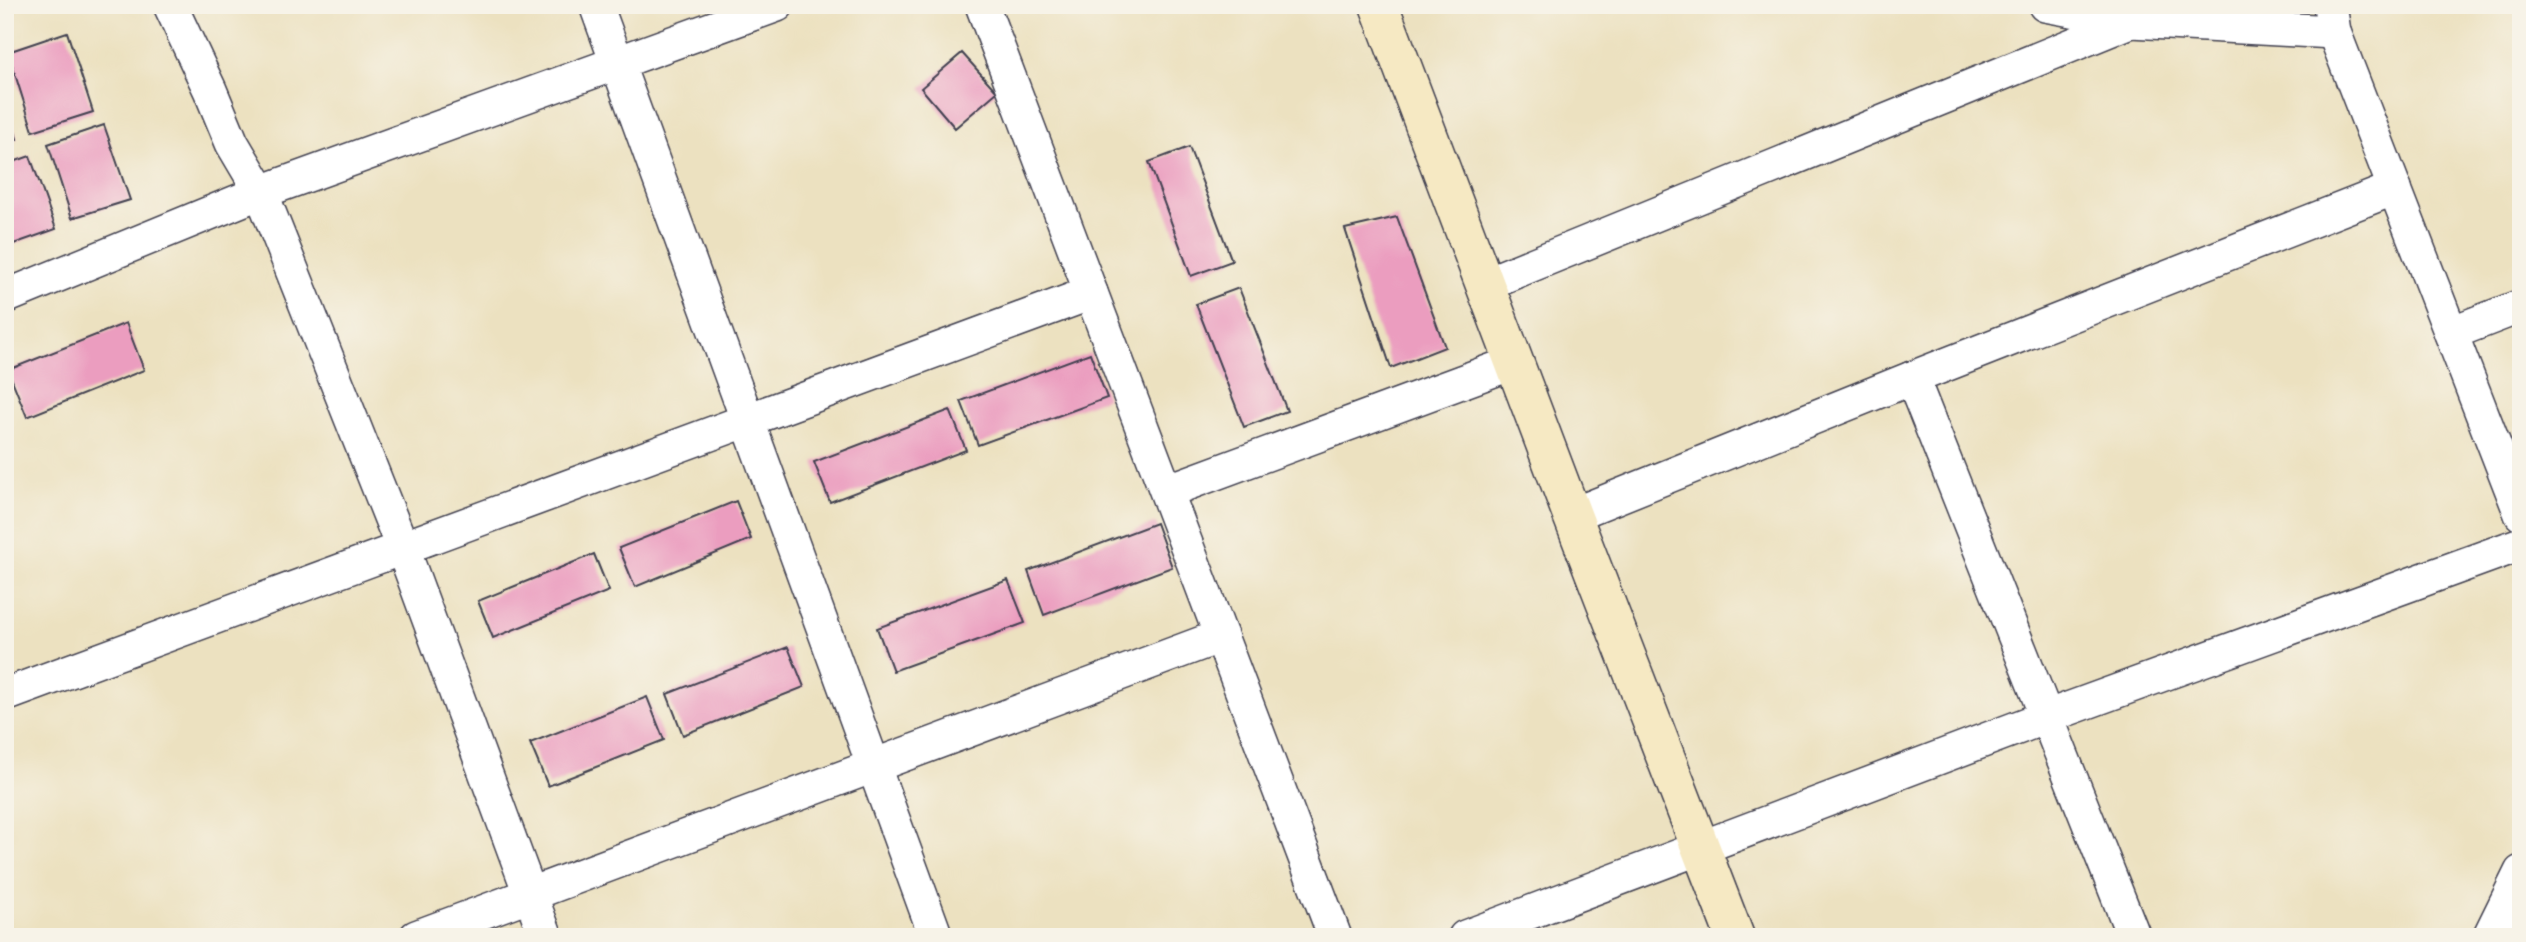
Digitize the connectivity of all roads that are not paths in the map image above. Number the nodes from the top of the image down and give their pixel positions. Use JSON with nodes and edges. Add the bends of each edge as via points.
{"nodes":[{"id":1,"x":170,"y":5,"type":"edge"},
{"id":2,"x":596,"y":5,"type":"edge"},
{"id":3,"x":778,"y":5,"type":"edge"},
{"id":4,"x":982,"y":5,"type":"edge"},
{"id":5,"x":1379,"y":5,"type":"edge"},
{"id":6,"x":2045,"y":5,"type":"edge"},
{"id":7,"x":2332,"y":19,"type":"edge"},
{"id":8,"x":2131,"y":20,"type":"junction"},
{"id":9,"x":616,"y":62,"type":"junction"},
{"id":10,"x":2395,"y":188,"type":"junction"},
{"id":11,"x":261,"y":192,"type":"junction"},
{"id":12,"x":1485,"y":284,"type":"junction"},
{"id":13,"x":1091,"y":293,"type":"junction"},
{"id":14,"x":5,"y":297,"type":"edge"},
{"id":15,"x":2521,"y":306,"type":"edge"},
{"id":16,"x":2451,"y":333,"type":"junction"},
{"id":17,"x":1515,"y":362,"type":"junction"},
{"id":18,"x":1912,"y":377,"type":"junction"},
{"id":19,"x":747,"y":421,"type":"junction"},
{"id":20,"x":1167,"y":491,"type":"junction"},
{"id":21,"x":2521,"y":514,"type":"edge"},
{"id":22,"x":1572,"y":515,"type":"junction"},
{"id":23,"x":2521,"y":544,"type":"edge"},
{"id":24,"x":403,"y":549,"type":"junction"},
{"id":25,"x":1221,"y":636,"type":"junction"},
{"id":26,"x":5,"y":695,"type":"edge"},
{"id":27,"x":2046,"y":717,"type":"junction"},
{"id":28,"x":872,"y":765,"type":"junction"},
{"id":29,"x":1702,"y":849,"type":"junction"},
{"id":30,"x":2521,"y":872,"type":"edge"},
{"id":31,"x":530,"y":893,"type":"junction"},
{"id":32,"x":416,"y":937,"type":"edge"},
{"id":33,"x":546,"y":937,"type":"edge"},
{"id":34,"x":936,"y":937,"type":"edge"},
{"id":35,"x":1335,"y":937,"type":"edge"},
{"id":36,"x":1465,"y":937,"type":"edge"},
{"id":37,"x":1735,"y":937,"type":"edge"},
{"id":38,"x":2134,"y":937,"type":"edge"},
{"id":39,"x":2489,"y":937,"type":"edge"}],
"edges":[{"from":1,"to":11,"type":"street","via":[[232,143]]},
{"from":2,"to":9,"type":"street"},
{"from":3,"to":9,"type":"street"},
{"from":4,"to":13,"type":"street"},
{"from":5,"to":12,"type":"main road"},
{"from":6,"to":8,"type":"street"},
{"from":7,"to":8,"type":"street"},
{"from":7,"to":10,"type":"street"},
{"from":8,"to":12,"type":"street"},
{"from":9,"to":11,"type":"street"},
{"from":9,"to":19,"type":"street"},
{"from":10,"to":16,"type":"street"},
{"from":10,"to":18,"type":"street"},
{"from":11,"to":14,"type":"street"},
{"from":11,"to":24,"type":"street"},
{"from":12,"to":17,"type":"main road"},
{"from":13,"to":19,"type":"street"},
{"from":13,"to":20,"type":"street"},
{"from":15,"to":16,"type":"street"},
{"from":16,"to":21,"type":"street"},
{"from":17,"to":20,"type":"street"},
{"from":17,"to":22,"type":"main road"},
{"from":18,"to":22,"type":"street"},
{"from":18,"to":27,"type":"street"},
{"from":19,"to":24,"type":"street"},
{"from":19,"to":28,"type":"street"},
{"from":20,"to":25,"type":"street"},
{"from":22,"to":29,"type":"main road"},
{"from":23,"to":27,"type":"street"},
{"from":24,"to":26,"type":"street"},
{"from":24,"to":31,"type":"street"},
{"from":25,"to":28,"type":"street"},
{"from":25,"to":35,"type":"street"},
{"from":27,"to":29,"type":"street"},
{"from":27,"to":38,"type":"street"},
{"from":28,"to":31,"type":"street"},
{"from":28,"to":34,"type":"street"},
{"from":29,"to":36,"type":"street"},
{"from":29,"to":37,"type":"main road"},
{"from":30,"to":39,"type":"street"},
{"from":31,"to":32,"type":"street"},
{"from":31,"to":33,"type":"street"}]}
